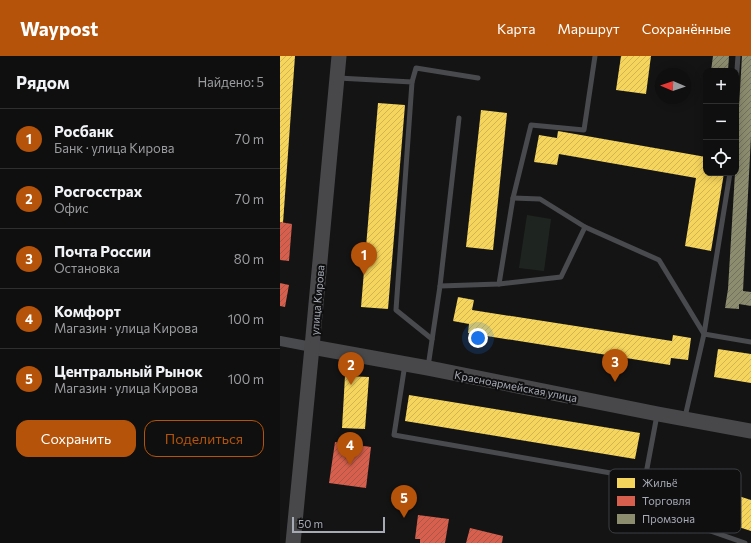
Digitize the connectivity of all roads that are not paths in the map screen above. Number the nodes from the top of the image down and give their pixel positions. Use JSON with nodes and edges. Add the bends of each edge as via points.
{"nodes":[{"id":1,"x":339,"y":56,"type":"edge"},
{"id":2,"x":595,"y":56,"type":"edge"},
{"id":3,"x":738,"y":56,"type":"edge"},
{"id":4,"x":737,"y":68,"type":"edge"},
{"id":5,"x":337,"y":78,"type":"junction"},
{"id":6,"x":478,"y":78,"type":"dead end"},
{"id":7,"x":412,"y":82,"type":"junction"},
{"id":8,"x":459,"y":118,"type":"dead end"},
{"id":9,"x":730,"y":176,"type":"edge"},
{"id":10,"x":513,"y":198,"type":"junction"},
{"id":11,"x":585,"y":227,"type":"junction"},
{"id":12,"x":499,"y":284,"type":"junction"},
{"id":13,"x":440,"y":286,"type":"junction"},
{"id":14,"x":704,"y":334,"type":"junction"},
{"id":15,"x":432,"y":339,"type":"junction"},
{"id":16,"x":280,"y":341,"type":"edge"},
{"id":17,"x":751,"y":342,"type":"edge"},
{"id":18,"x":312,"y":347,"type":"junction"},
{"id":19,"x":405,"y":364,"type":"junction"},
{"id":20,"x":428,"y":368,"type":"junction"},
{"id":21,"x":658,"y":414,"type":"junction"},
{"id":22,"x":684,"y":419,"type":"junction"},
{"id":23,"x":751,"y":431,"type":"edge"},
{"id":24,"x":647,"y":469,"type":"edge"},
{"id":25,"x":609,"y":473,"type":"edge"},
{"id":26,"x":716,"y":533,"type":"edge"},
{"id":27,"x":293,"y":543,"type":"edge"},
{"id":28,"x":745,"y":543,"type":"edge"}],
"edges":[{"from":1,"to":5,"type":"main road","name":"улица Кирова"},
{"from":2,"to":10,"type":"lane","via":[[584,130],[531,125]]},
{"from":3,"to":4,"type":"lane"},
{"from":5,"to":7,"type":"lane"},
{"from":5,"to":18,"type":"main road","name":"улица Кирова"},
{"from":6,"to":7,"type":"lane","via":[[416,68]]},
{"from":7,"to":15,"type":"lane","via":[[396,310]]},
{"from":8,"to":13,"type":"lane"},
{"from":9,"to":14,"type":"lane"},
{"from":10,"to":11,"type":"lane","via":[[540,199]]},
{"from":10,"to":12,"type":"lane"},
{"from":11,"to":12,"type":"lane","via":[[561,277]]},
{"from":11,"to":14,"type":"lane","via":[[659,260]]},
{"from":12,"to":13,"type":"lane"},
{"from":13,"to":15,"type":"lane"},
{"from":14,"to":17,"type":"lane"},
{"from":14,"to":22,"type":"lane"},
{"from":15,"to":20,"type":"lane"},
{"from":16,"to":18,"type":"street","name":"Красноармейская улица"},
{"from":18,"to":19,"type":"main road","name":"Красноармейская улица"},
{"from":18,"to":27,"type":"main road","name":"улица Кирова"},
{"from":19,"to":20,"type":"main road","name":"Красноармейская улица"},
{"from":19,"to":25,"type":"lane","via":[[394,435]]},
{"from":20,"to":21,"type":"main road","name":"Красноармейская улица"},
{"from":21,"to":22,"type":"main road","name":"Красноармейская улица"},
{"from":21,"to":24,"type":"lane"},
{"from":22,"to":23,"type":"main road","name":"Красноармейская улица"},
{"from":26,"to":28,"type":"lane"}]}
